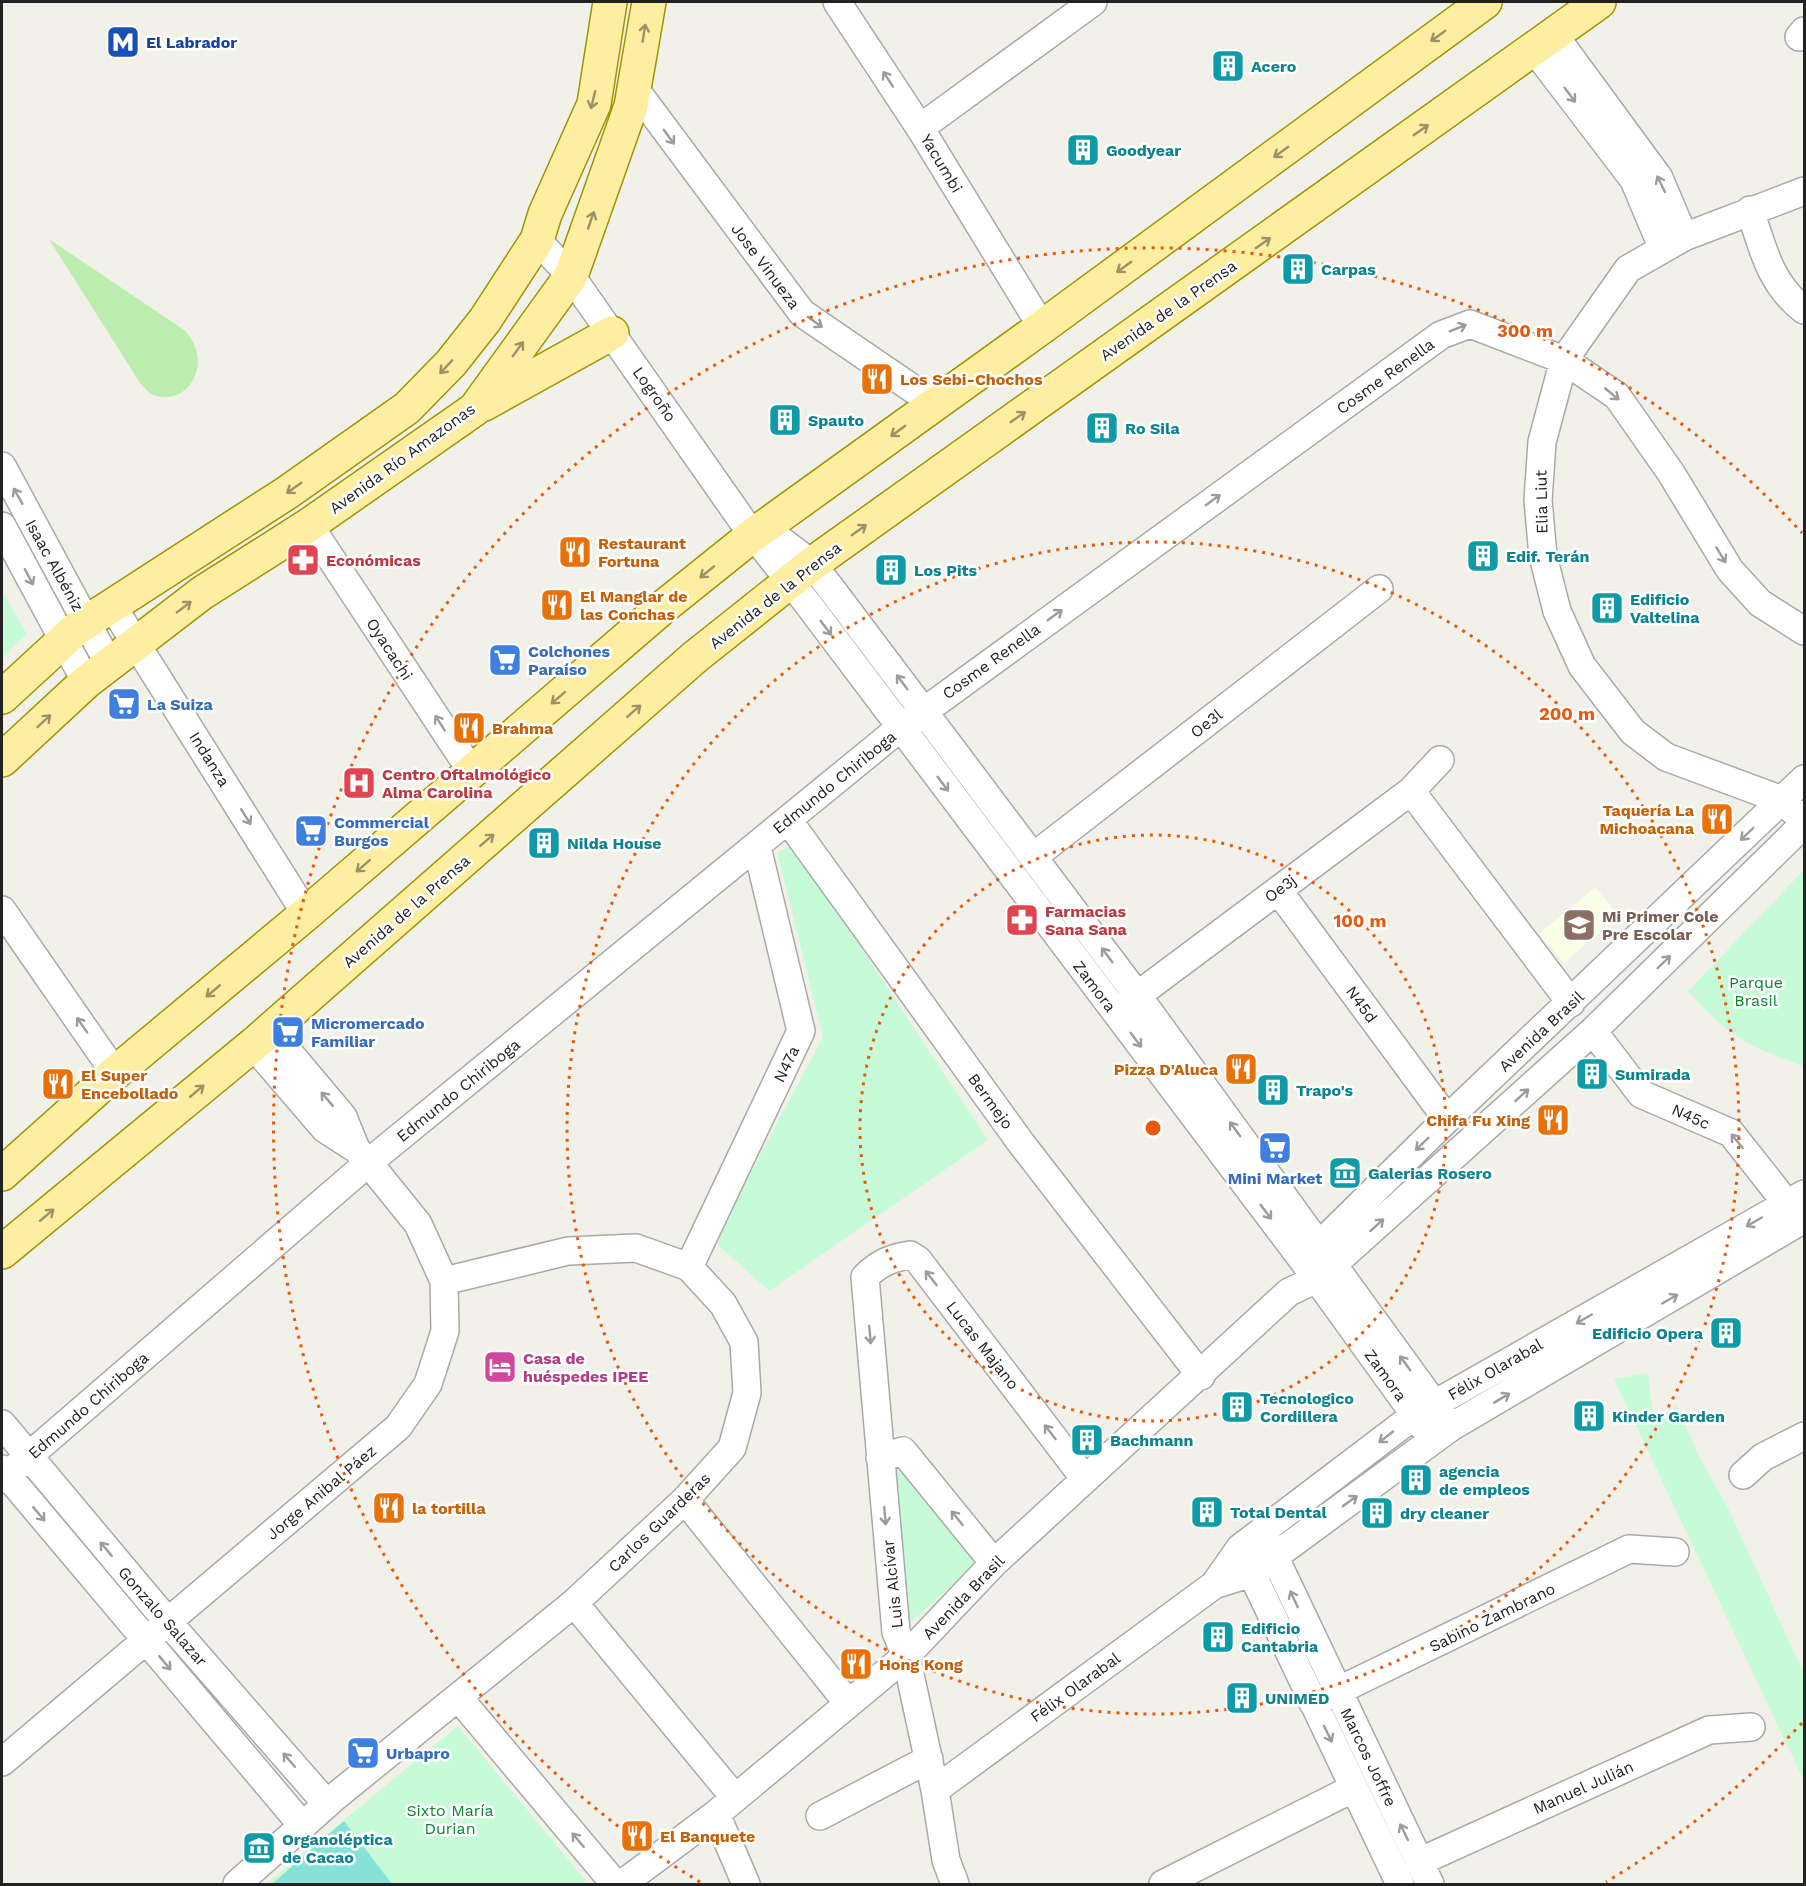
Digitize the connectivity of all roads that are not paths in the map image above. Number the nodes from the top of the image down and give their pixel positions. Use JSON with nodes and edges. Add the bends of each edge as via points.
{"nodes":[{"id":1,"x":610,"y":2,"type":"edge"},
{"id":2,"x":649,"y":2,"type":"edge"},
{"id":3,"x":837,"y":2,"type":"edge"},
{"id":4,"x":1093,"y":2,"type":"edge"},
{"id":5,"x":1485,"y":2,"type":"edge"},
{"id":6,"x":1599,"y":2,"type":"edge"},
{"id":7,"x":1544,"y":42,"type":"junction"},
{"id":8,"x":635,"y":89,"type":"junction"},
{"id":9,"x":920,"y":128,"type":"junction"},
{"id":10,"x":1804,"y":191,"type":"edge"},
{"id":11,"x":1750,"y":210,"type":"junction"},
{"id":12,"x":537,"y":240,"type":"junction"},
{"id":13,"x":1674,"y":243,"type":"junction"},
{"id":14,"x":571,"y":276,"type":"junction"},
{"id":15,"x":1804,"y":310,"type":"edge"},
{"id":16,"x":1042,"y":327,"type":"junction"},
{"id":17,"x":612,"y":333,"type":"junction"},
{"id":18,"x":1564,"y":360,"type":"junction"},
{"id":19,"x":935,"y":404,"type":"junction"},
{"id":20,"x":475,"y":409,"type":"junction"},
{"id":21,"x":2,"y":466,"type":"edge"},
{"id":22,"x":309,"y":525,"type":"junction"},
{"id":23,"x":2,"y":526,"type":"edge"},
{"id":24,"x":764,"y":536,"type":"junction"},
{"id":25,"x":801,"y":572,"type":"junction"},
{"id":26,"x":1379,"y":589,"type":"dead end"},
{"id":27,"x":87,"y":622,"type":"junction"},
{"id":28,"x":1804,"y":631,"type":"edge"},
{"id":29,"x":137,"y":643,"type":"junction"},
{"id":30,"x":98,"y":673,"type":"junction"},
{"id":31,"x":2,"y":698,"type":"edge"},
{"id":32,"x":923,"y":710,"type":"junction"},
{"id":33,"x":901,"y":728,"type":"junction"},
{"id":34,"x":2,"y":760,"type":"edge"},
{"id":35,"x":1440,"y":760,"type":"dead end"},
{"id":36,"x":472,"y":772,"type":"junction"},
{"id":37,"x":1804,"y":779,"type":"edge"},
{"id":38,"x":1411,"y":790,"type":"junction"},
{"id":39,"x":1782,"y":800,"type":"junction"},
{"id":40,"x":788,"y":820,"type":"junction"},
{"id":41,"x":1804,"y":823,"type":"edge"},
{"id":42,"x":757,"y":847,"type":"junction"},
{"id":43,"x":1033,"y":857,"type":"junction"},
{"id":44,"x":1278,"y":890,"type":"junction"},
{"id":45,"x":2,"y":910,"type":"edge"},
{"id":46,"x":306,"y":914,"type":"junction"},
{"id":47,"x":1137,"y":995,"type":"junction"},
{"id":48,"x":1571,"y":1003,"type":"junction"},
{"id":49,"x":1115,"y":1012,"type":"junction"},
{"id":50,"x":1593,"y":1031,"type":"junction"},
{"id":51,"x":262,"y":1037,"type":"junction"},
{"id":52,"x":115,"y":1073,"type":"junction"},
{"id":53,"x":1447,"y":1119,"type":"junction"},
{"id":54,"x":362,"y":1156,"type":"junction"},
{"id":55,"x":2,"y":1174,"type":"edge"},
{"id":56,"x":1799,"y":1206,"type":"edge"},
{"id":57,"x":2,"y":1252,"type":"edge"},
{"id":58,"x":1318,"y":1262,"type":"junction"},
{"id":59,"x":688,"y":1267,"type":"junction"},
{"id":60,"x":865,"y":1277,"type":"joint"},
{"id":61,"x":444,"y":1281,"type":"junction"},
{"id":62,"x":1200,"y":1376,"type":"junction"},
{"id":63,"x":1425,"y":1409,"type":"junction"},
{"id":64,"x":2,"y":1424,"type":"edge"},
{"id":65,"x":1442,"y":1434,"type":"junction"},
{"id":66,"x":1804,"y":1436,"type":"edge"},
{"id":67,"x":28,"y":1457,"type":"junction"},
{"id":68,"x":880,"y":1458,"type":"junction"},
{"id":69,"x":3,"y":1474,"type":"edge"},
{"id":70,"x":1743,"y":1475,"type":"dead end"},
{"id":71,"x":1085,"y":1479,"type":"junction"},
{"id":72,"x":685,"y":1500,"type":"junction"},
{"id":73,"x":1263,"y":1532,"type":"junction"},
{"id":74,"x":1240,"y":1548,"type":"junction"},
{"id":75,"x":1675,"y":1552,"type":"dead end"},
{"id":76,"x":1274,"y":1557,"type":"junction"},
{"id":77,"x":994,"y":1563,"type":"junction"},
{"id":78,"x":1252,"y":1573,"type":"junction"},
{"id":79,"x":1214,"y":1585,"type":"junction"},
{"id":80,"x":574,"y":1603,"type":"junction"},
{"id":81,"x":168,"y":1622,"type":"junction"},
{"id":82,"x":146,"y":1640,"type":"junction"},
{"id":83,"x":906,"y":1656,"type":"junction"},
{"id":84,"x":458,"y":1696,"type":"junction"},
{"id":85,"x":1325,"y":1697,"type":"junction"},
{"id":86,"x":848,"y":1703,"type":"junction"},
{"id":87,"x":1750,"y":1727,"type":"dead end"},
{"id":88,"x":928,"y":1759,"type":"junction"},
{"id":89,"x":2,"y":1762,"type":"edge"},
{"id":90,"x":1354,"y":1788,"type":"junction"},
{"id":91,"x":935,"y":1790,"type":"junction"},
{"id":92,"x":327,"y":1804,"type":"junction"},
{"id":93,"x":725,"y":1806,"type":"junction"},
{"id":94,"x":820,"y":1816,"type":"dead end"},
{"id":95,"x":302,"y":1825,"type":"junction"},
{"id":96,"x":1424,"y":1873,"type":"edge"},
{"id":97,"x":237,"y":1884,"type":"edge"},
{"id":98,"x":615,"y":1884,"type":"edge"},
{"id":99,"x":622,"y":1884,"type":"edge"},
{"id":100,"x":746,"y":1884,"type":"edge"},
{"id":101,"x":955,"y":1884,"type":"edge"},
{"id":102,"x":1163,"y":1884,"type":"edge"},
{"id":103,"x":1400,"y":1884,"type":"edge"}],
"edges":[{"from":1,"to":12,"type":"main road","one_way":true,"via":[[594,104]]},
{"from":8,"to":2,"type":"main road","name":"Avenida Río Amazonas","one_way":true},
{"from":9,"to":3,"type":"street","name":"Yacumbi","one_way":true},
{"from":4,"to":9,"type":"street"},
{"from":5,"to":16,"type":"main road","one_way":true},
{"from":6,"to":7,"type":"main road","name":"Avenida de la Prensa"},
{"from":7,"to":13,"type":"street"},
{"from":25,"to":7,"type":"main road","name":"Avenida de la Prensa","one_way":true},
{"from":14,"to":8,"type":"main road","name":"Avenida Río Amazonas","one_way":true},
{"from":8,"to":19,"type":"street","name":"Jose Vinueza","one_way":true,"via":[[802,313]]},
{"from":9,"to":16,"type":"street","name":"Yacumbi"},
{"from":10,"to":11,"type":"street","name":"Elia Liut"},
{"from":11,"to":13,"type":"street","name":"Elia Liut"},
{"from":11,"to":15,"type":"street","via":[[1774,279]]},
{"from":12,"to":14,"type":"street","name":"Logroño"},
{"from":12,"to":27,"type":"main road","one_way":true,"via":[[485,320],[451,363],[407,408],[288,492]]},
{"from":13,"to":18,"type":"street","name":"Elia Liut","via":[[1628,269]]},
{"from":14,"to":17,"type":"street","name":"Logroño"},
{"from":20,"to":14,"type":"main road","name":"Avenida Río Amazonas","one_way":true},
{"from":16,"to":19,"type":"main road"},
{"from":17,"to":20,"type":"main road"},
{"from":17,"to":24,"type":"street","name":"Logroño"},
{"from":18,"to":28,"type":"street","name":"Cosme Renella","one_way":true,"via":[[1617,396],[1671,473],[1730,570],[1760,603]]},
{"from":32,"to":18,"type":"street","name":"Cosme Renella","one_way":true,"via":[[1441,335],[1470,324]]},
{"from":18,"to":39,"type":"street","name":"Elia Liut","via":[[1542,442],[1538,500],[1543,556],[1557,611],[1582,666],[1633,732],[1666,757]]},
{"from":19,"to":24,"type":"main road","one_way":true},
{"from":20,"to":22,"type":"main road","name":"Avenida Río Amazonas"},
{"from":27,"to":21,"type":"street","name":"Isaac Albéniz","one_way":true},
{"from":29,"to":22,"type":"main road","name":"Avenida Río Amazonas","one_way":true,"via":[[202,593]]},
{"from":36,"to":22,"type":"street","name":"Oyacachi","one_way":true},
{"from":23,"to":27,"type":"street","name":"Isaac Albéniz","one_way":true},
{"from":24,"to":25,"type":"street","name":"Zamora"},
{"from":24,"to":36,"type":"main road","one_way":true,"via":[[662,608]]},
{"from":32,"to":25,"type":"street","name":"Zamora","one_way":true},
{"from":25,"to":33,"type":"street","name":"Zamora","one_way":true},
{"from":51,"to":25,"type":"main road","name":"Avenida de la Prensa","one_way":true,"via":[[695,657]]},
{"from":26,"to":43,"type":"street","name":"Oe3l"},
{"from":27,"to":29,"type":"street","name":"Indanza"},
{"from":27,"to":30,"type":"street","name":"Isaac Albéniz"},
{"from":27,"to":31,"type":"main road"},
{"from":29,"to":30,"type":"main road","name":"Avenida Río Amazonas"},
{"from":29,"to":46,"type":"street","name":"Indanza","one_way":true},
{"from":34,"to":30,"type":"main road","name":"Avenida Río Amazonas","one_way":true},
{"from":32,"to":33,"type":"street","name":"Edmundo Chiriboga"},
{"from":32,"to":43,"type":"street","name":"Zamora"},
{"from":33,"to":40,"type":"street","name":"Edmundo Chiriboga"},
{"from":33,"to":49,"type":"street","name":"Zamora","one_way":true},
{"from":35,"to":38,"type":"street","name":"Oe3j"},
{"from":36,"to":46,"type":"main road","one_way":true},
{"from":37,"to":39,"type":"street","name":"Avenida Brasil"},
{"from":38,"to":44,"type":"street","name":"Oe3j"},
{"from":38,"to":48,"type":"street"},
{"from":39,"to":41,"type":"street","name":"Elia Liut"},
{"from":39,"to":48,"type":"street","name":"Avenida Brasil","one_way":true},
{"from":40,"to":42,"type":"street","name":"Edmundo Chiriboga"},
{"from":40,"to":62,"type":"street","name":"Bermejo","via":[[1021,1143]]},
{"from":50,"to":41,"type":"street","name":"Avenida Brasil","one_way":true},
{"from":42,"to":54,"type":"street","name":"Edmundo Chiriboga"},
{"from":42,"to":59,"type":"street","name":"N47a","via":[[801,1031]]},
{"from":47,"to":43,"type":"street","name":"Zamora","one_way":true},
{"from":44,"to":47,"type":"street","name":"Oe3j"},
{"from":44,"to":53,"type":"street","name":"N45d"},
{"from":52,"to":45,"type":"street","one_way":true},
{"from":46,"to":52,"type":"main road","one_way":true},
{"from":47,"to":49,"type":"street","name":"Oe3j"},
{"from":58,"to":47,"type":"street","name":"Zamora","one_way":true},
{"from":48,"to":53,"type":"street","name":"Avenida Brasil"},
{"from":49,"to":58,"type":"street","name":"Zamora","one_way":true},
{"from":56,"to":50,"type":"street","name":"N45c","one_way":true,"via":[[1731,1133],[1641,1094]]},
{"from":58,"to":50,"type":"street","name":"Avenida Brasil","one_way":true},
{"from":51,"to":54,"type":"street","name":"Jorge Anibal Páez","via":[[325,1129]]},
{"from":57,"to":51,"type":"main road","name":"Avenida de la Prensa","one_way":true},
{"from":52,"to":55,"type":"main road"},
{"from":53,"to":58,"type":"street","name":"Avenida Brasil","one_way":true},
{"from":54,"to":61,"type":"street","name":"Jorge Anibal Páez","via":[[418,1224]]},
{"from":54,"to":67,"type":"street","name":"Edmundo Chiriboga"},
{"from":56,"to":63,"type":"street","name":"Félix Olarabal","one_way":true},
{"from":65,"to":56,"type":"street","name":"Félix Olarabal","one_way":true},
{"from":58,"to":62,"type":"street","name":"Avenida Brasil"},
{"from":58,"to":63,"type":"street","name":"Zamora"},
{"from":59,"to":61,"type":"street","name":"Carlos Guarderas","via":[[636,1248],[568,1251]]},
{"from":59,"to":72,"type":"street","name":"Carlos Guarderas","via":[[723,1304],[744,1342],[747,1393],[732,1448]]},
{"from":60,"to":68,"type":"street","name":"Luis Alcívar","one_way":true},
{"from":71,"to":60,"type":"street","name":"Lucas Majano","one_way":true,"via":[[918,1260],[910,1255],[895,1257],[880,1263]]},
{"from":61,"to":81,"type":"street","name":"Jorge Anibal Páez","via":[[442,1342],[428,1384],[398,1427]]},
{"from":62,"to":71,"type":"street","name":"Avenida Brasil"},
{"from":63,"to":65,"type":"street","name":"Zamora"},
{"from":63,"to":73,"type":"street","name":"Félix Olarabal","one_way":true},
{"from":64,"to":67,"type":"street","name":"Gonzalo Salazar"},
{"from":76,"to":65,"type":"street","name":"Félix Olarabal","one_way":true},
{"from":66,"to":70,"type":"street","via":[[1763,1456]]},
{"from":67,"to":69,"type":"street","name":"Edmundo Chiriboga"},
{"from":81,"to":67,"type":"street","name":"Gonzalo Salazar","one_way":true},
{"from":77,"to":68,"type":"street","one_way":true,"via":[[903,1451]]},
{"from":68,"to":83,"type":"street","name":"Luis Alcívar","one_way":true,"via":[[896,1632]]},
{"from":69,"to":82,"type":"street","name":"Gonzalo Salazar","one_way":true},
{"from":71,"to":77,"type":"street","name":"Avenida Brasil"},
{"from":72,"to":80,"type":"street","name":"Carlos Guarderas"},
{"from":72,"to":86,"type":"street"},
{"from":73,"to":74,"type":"street","name":"Félix Olarabal"},
{"from":73,"to":76,"type":"street","name":"Marcos Joffre"},
{"from":74,"to":78,"type":"street","name":"Marcos Joffre"},
{"from":74,"to":79,"type":"street","name":"Félix Olarabal"},
{"from":75,"to":85,"type":"street","name":"Sabino Zambrano","via":[[1629,1550]]},
{"from":76,"to":78,"type":"street","name":"Félix Olarabal"},
{"from":85,"to":76,"type":"street","name":"Marcos Joffre","one_way":true},
{"from":77,"to":83,"type":"street","name":"Avenida Brasil"},
{"from":78,"to":79,"type":"street","name":"Félix Olarabal"},
{"from":78,"to":85,"type":"street","name":"Marcos Joffre"},
{"from":79,"to":91,"type":"street","name":"Félix Olarabal"},
{"from":80,"to":84,"type":"street","name":"Carlos Guarderas"},
{"from":80,"to":93,"type":"street"},
{"from":81,"to":82,"type":"street","name":"Jorge Anibal Páez"},
{"from":92,"to":81,"type":"street","name":"Gonzalo Salazar","one_way":true},
{"from":82,"to":89,"type":"street","name":"Jorge Anibal Páez"},
{"from":82,"to":95,"type":"street","name":"Gonzalo Salazar","one_way":true},
{"from":83,"to":86,"type":"street","name":"Avenida Brasil"},
{"from":83,"to":88,"type":"street","name":"Luis Alcívar"},
{"from":84,"to":92,"type":"street","name":"Carlos Guarderas"},
{"from":98,"to":84,"type":"street","one_way":true},
{"from":85,"to":90,"type":"street","name":"Marcos Joffre","one_way":true},
{"from":96,"to":85,"type":"street","name":"Marcos Joffre","one_way":true},
{"from":86,"to":93,"type":"street","name":"Avenida Brasil"},
{"from":87,"to":96,"type":"street","name":"Manuel Julián","via":[[1708,1730]]},
{"from":88,"to":91,"type":"street","name":"Luis Alcívar"},
{"from":88,"to":94,"type":"street"},
{"from":90,"to":102,"type":"street"},
{"from":90,"to":103,"type":"street","name":"Marcos Joffre"},
{"from":91,"to":101,"type":"street","name":"Luis Alcívar","via":[[946,1860]]},
{"from":92,"to":95,"type":"street","name":"Carlos Guarderas"},
{"from":93,"to":99,"type":"street","name":"Avenida Brasil"},
{"from":93,"to":100,"type":"street"},
{"from":95,"to":97,"type":"street","name":"Carlos Guarderas"}]}
